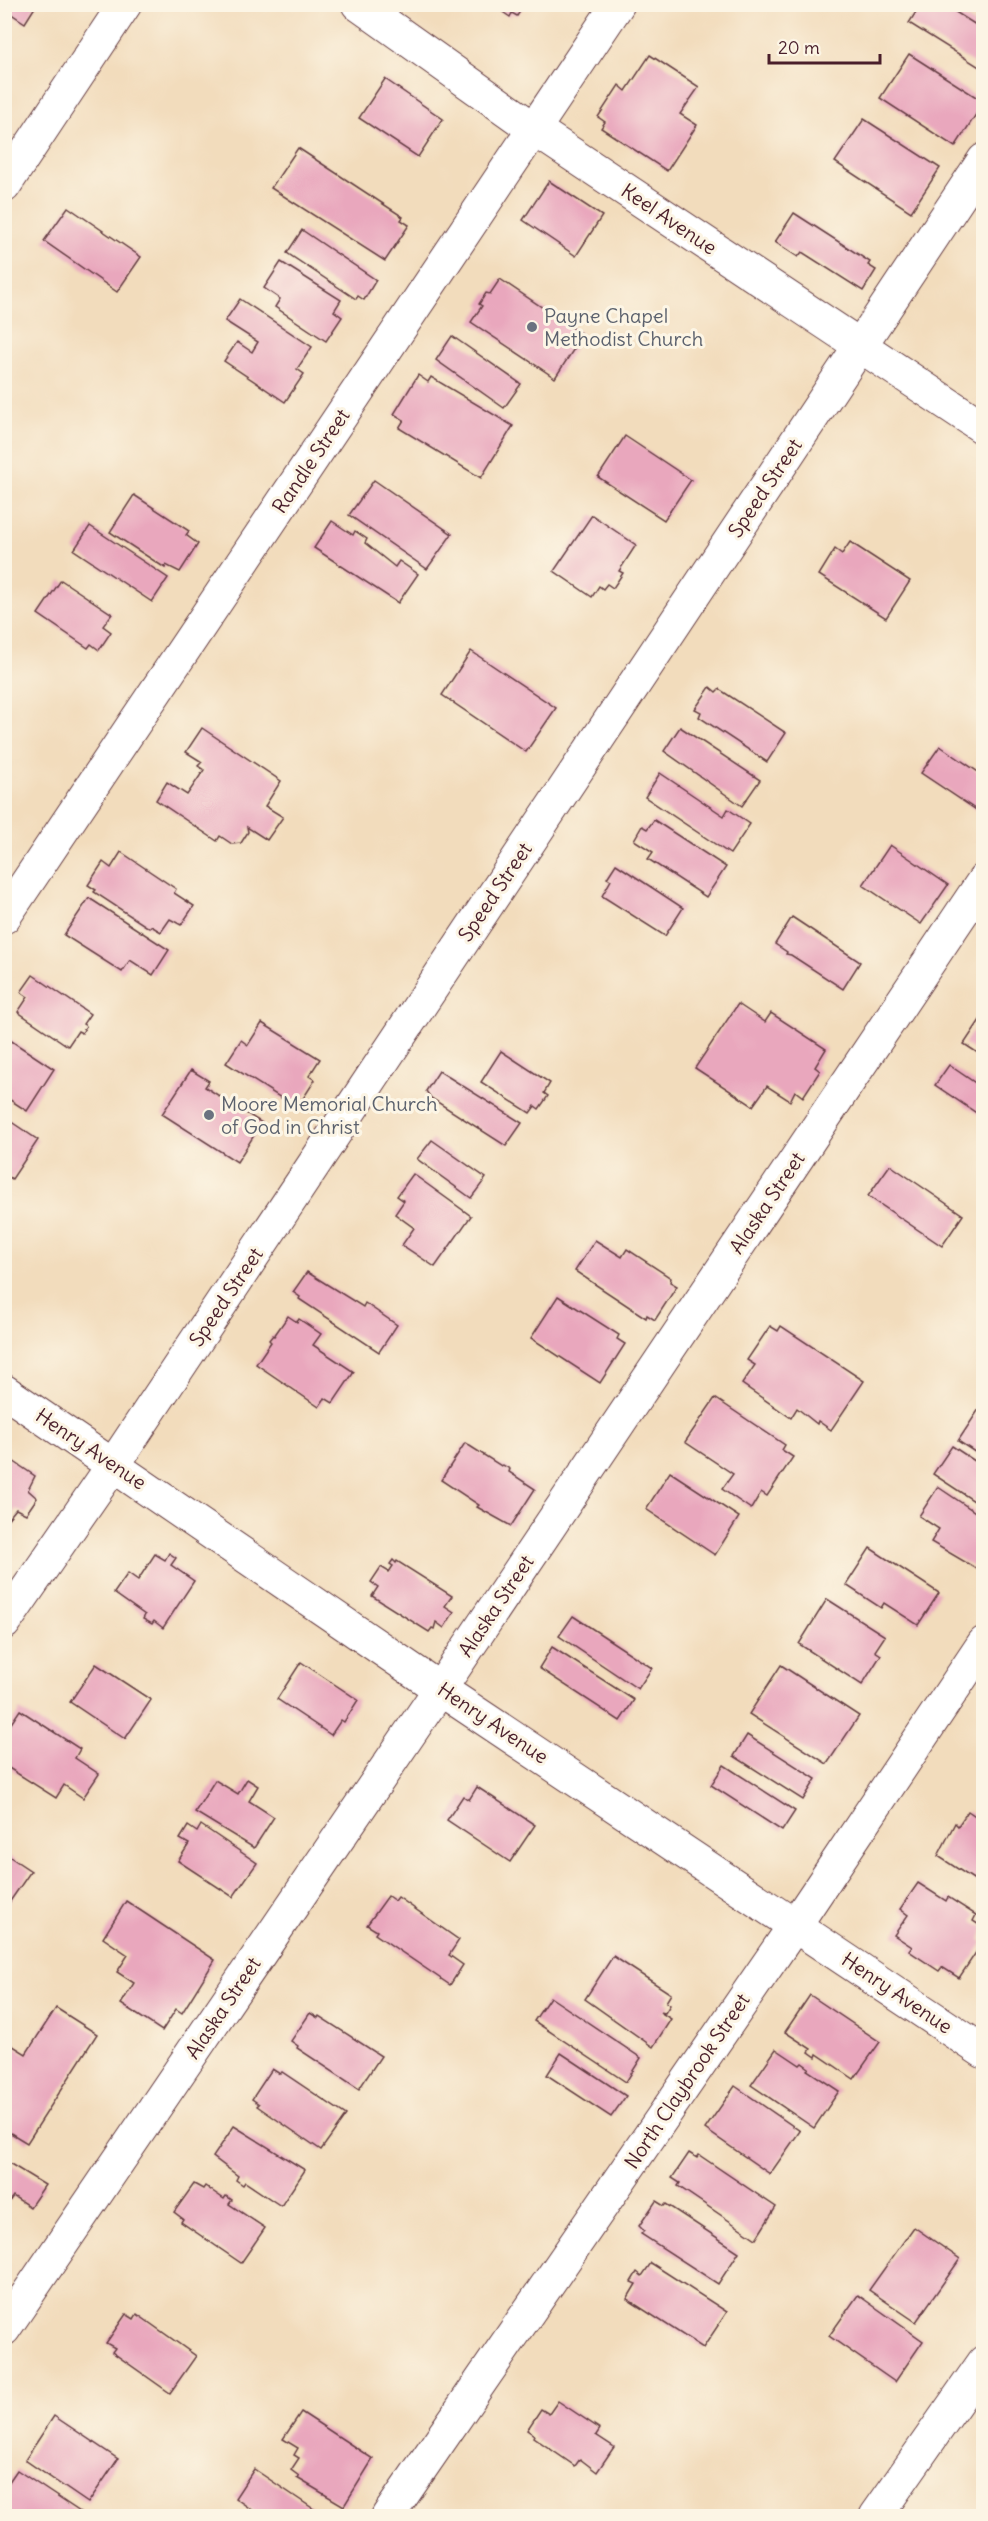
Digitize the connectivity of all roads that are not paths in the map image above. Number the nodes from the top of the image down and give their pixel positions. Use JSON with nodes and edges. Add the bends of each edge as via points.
{"nodes":[{"id":1,"x":125,"y":4,"type":"edge"},
{"id":2,"x":358,"y":4,"type":"edge"},
{"id":3,"x":618,"y":4,"type":"edge"},
{"id":4,"x":534,"y":129,"type":"junction"},
{"id":5,"x":984,"y":160,"type":"edge"},
{"id":6,"x":4,"y":186,"type":"edge"},
{"id":7,"x":860,"y":346,"type":"junction"},
{"id":8,"x":984,"y":428,"type":"edge"},
{"id":9,"x":984,"y":880,"type":"edge"},
{"id":10,"x":4,"y":917,"type":"edge"},
{"id":11,"x":4,"y":1391,"type":"edge"},
{"id":12,"x":114,"y":1464,"type":"junction"},
{"id":13,"x":4,"y":1623,"type":"edge"},
{"id":14,"x":984,"y":1643,"type":"edge"},
{"id":15,"x":440,"y":1689,"type":"junction"},
{"id":16,"x":795,"y":1925,"type":"junction"},
{"id":17,"x":984,"y":2052,"type":"edge"},
{"id":18,"x":4,"y":2330,"type":"edge"},
{"id":19,"x":984,"y":2362,"type":"edge"},
{"id":20,"x":388,"y":2517,"type":"edge"},
{"id":21,"x":876,"y":2517,"type":"edge"}],
"edges":[{"from":1,"to":6,"type":"street"},
{"from":2,"to":4,"type":"street","name":"Keel Avenue"},
{"from":3,"to":4,"type":"street","name":"Randle Street"},
{"from":4,"to":7,"type":"street","name":"Keel Avenue"},
{"from":4,"to":10,"type":"street","name":"Randle Street"},
{"from":5,"to":7,"type":"street","name":"Speed Street"},
{"from":7,"to":8,"type":"street","name":"Keel Avenue"},
{"from":7,"to":12,"type":"street","name":"Speed Street"},
{"from":9,"to":15,"type":"street","name":"Alaska Street"},
{"from":11,"to":12,"type":"street","name":"Henry Avenue"},
{"from":12,"to":13,"type":"street","name":"Speed Street"},
{"from":12,"to":15,"type":"street","name":"Henry Avenue"},
{"from":14,"to":16,"type":"street","name":"North Claybrook Street"},
{"from":15,"to":16,"type":"street","name":"Henry Avenue"},
{"from":15,"to":18,"type":"street","name":"Alaska Street"},
{"from":16,"to":17,"type":"street","name":"Henry Avenue"},
{"from":16,"to":20,"type":"street","name":"North Claybrook Street"},
{"from":19,"to":21,"type":"street"}]}
